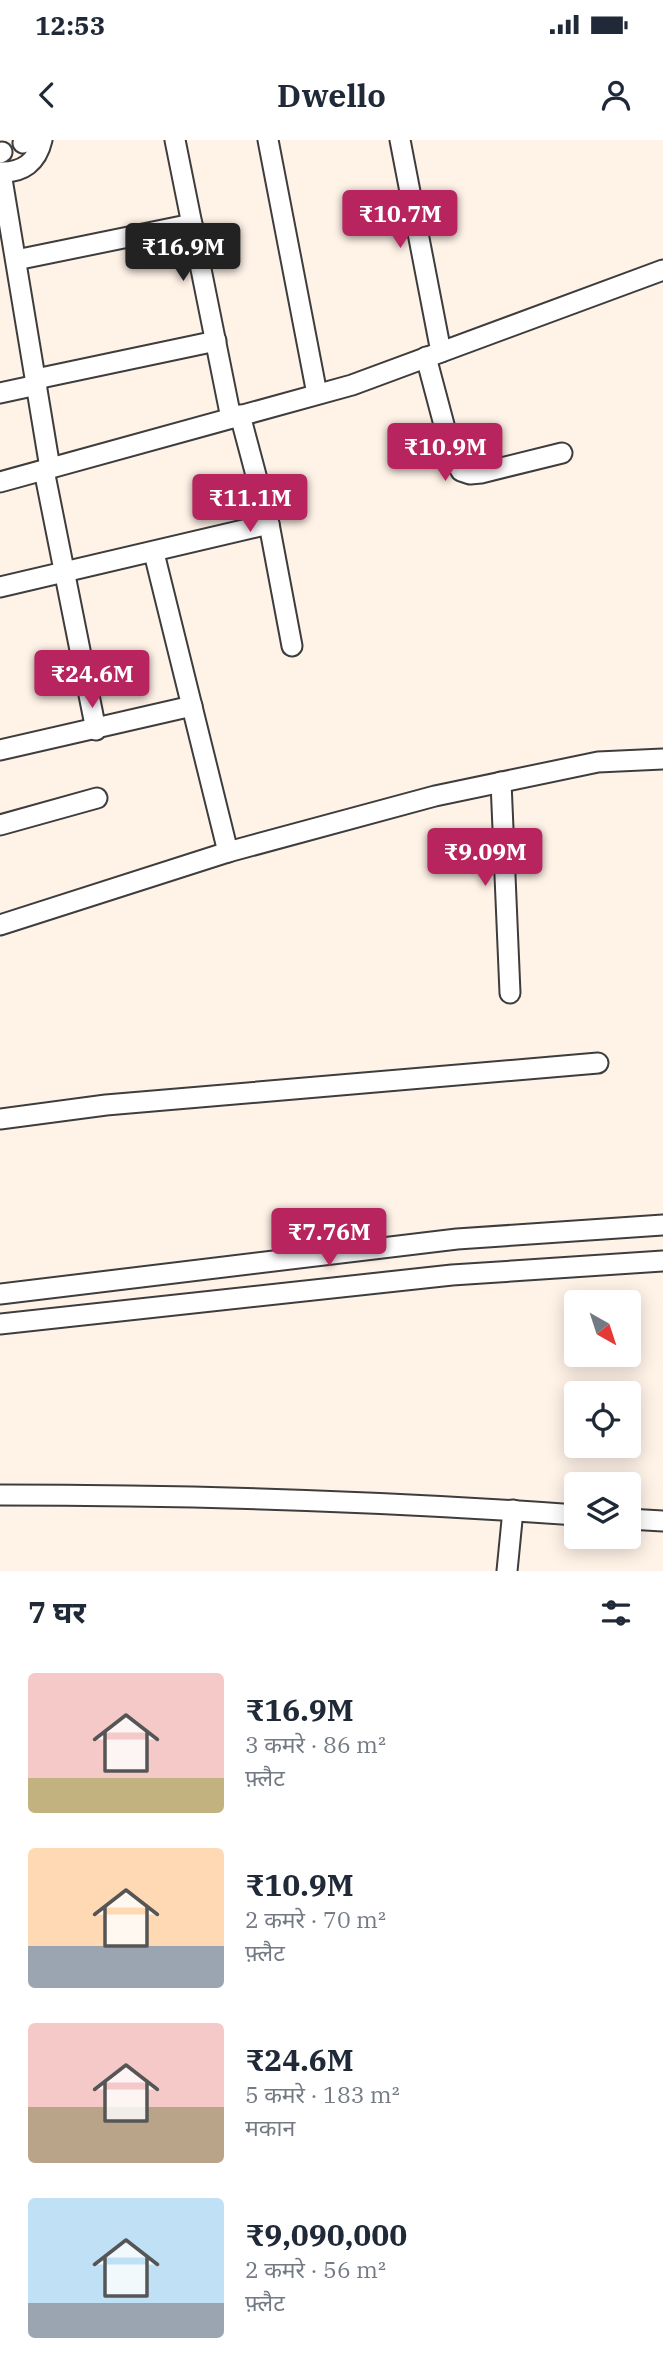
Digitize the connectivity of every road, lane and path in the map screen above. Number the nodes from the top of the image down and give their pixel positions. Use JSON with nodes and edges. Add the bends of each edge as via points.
{"nodes":[{"id":1,"x":175,"y":140,"type":"edge"},
{"id":2,"x":268,"y":140,"type":"edge"},
{"id":3,"x":400,"y":140,"type":"edge"},
{"id":4,"x":31,"y":141,"type":"edge"},
{"id":5,"x":1,"y":162,"type":"edge"},
{"id":6,"x":192,"y":224,"type":"junction"},
{"id":7,"x":11,"y":268,"type":"edge"},
{"id":8,"x":663,"y":270,"type":"edge"},
{"id":9,"x":216,"y":341,"type":"junction"},
{"id":10,"x":434,"y":354,"type":"junction"},
{"id":11,"x":36,"y":382,"type":"junction"},
{"id":12,"x":0,"y":393,"type":"edge"},
{"id":13,"x":317,"y":394,"type":"junction"},
{"id":14,"x":236,"y":417,"type":"junction"},
{"id":15,"x":562,"y":453,"type":"dead end"},
{"id":16,"x":47,"y":469,"type":"junction"},
{"id":17,"x":0,"y":482,"type":"edge"},
{"id":18,"x":269,"y":524,"type":"junction"},
{"id":19,"x":154,"y":553,"type":"junction"},
{"id":20,"x":64,"y":573,"type":"junction"},
{"id":21,"x":0,"y":587,"type":"edge"},
{"id":22,"x":292,"y":646,"type":"dead end"},
{"id":23,"x":192,"y":706,"type":"junction"},
{"id":24,"x":96,"y":730,"type":"junction"},
{"id":25,"x":0,"y":750,"type":"edge"},
{"id":26,"x":663,"y":759,"type":"edge"},
{"id":27,"x":501,"y":782,"type":"junction"},
{"id":28,"x":97,"y":798,"type":"dead end"},
{"id":29,"x":0,"y":825,"type":"edge"},
{"id":30,"x":228,"y":852,"type":"junction"},
{"id":31,"x":0,"y":925,"type":"edge"},
{"id":32,"x":510,"y":993,"type":"dead end"},
{"id":33,"x":598,"y":1063,"type":"dead end"},
{"id":34,"x":0,"y":1119,"type":"edge"},
{"id":35,"x":663,"y":1225,"type":"edge"},
{"id":36,"x":663,"y":1261,"type":"edge"},
{"id":37,"x":0,"y":1294,"type":"edge"},
{"id":38,"x":0,"y":1324,"type":"edge"},
{"id":39,"x":0,"y":1495,"type":"edge"},
{"id":40,"x":513,"y":1510,"type":"junction"},
{"id":41,"x":564,"y":1514,"type":"edge"},
{"id":42,"x":641,"y":1519,"type":"edge"},
{"id":43,"x":663,"y":1521,"type":"edge"},
{"id":44,"x":507,"y":1571,"type":"edge"}],
"edges":[{"from":1,"to":6,"type":"street"},
{"from":2,"to":13,"type":"street"},
{"from":3,"to":10,"type":"street"},
{"from":4,"to":5,"type":"street","via":[[39,152],[33,162],[13,173]]},
{"from":5,"to":7,"type":"street"},
{"from":6,"to":7,"type":"street"},
{"from":6,"to":9,"type":"street"},
{"from":7,"to":11,"type":"street"},
{"from":8,"to":10,"type":"street"},
{"from":9,"to":11,"type":"street"},
{"from":9,"to":14,"type":"street"},
{"from":10,"to":13,"type":"street"},
{"from":10,"to":15,"type":"street","via":[[451,451],[461,471],[481,473]]},
{"from":11,"to":12,"type":"street"},
{"from":11,"to":16,"type":"street"},
{"from":13,"to":14,"type":"street"},
{"from":14,"to":16,"type":"street"},
{"from":14,"to":18,"type":"street"},
{"from":16,"to":17,"type":"street"},
{"from":16,"to":20,"type":"street"},
{"from":18,"to":19,"type":"street"},
{"from":18,"to":22,"type":"street"},
{"from":19,"to":20,"type":"street"},
{"from":19,"to":23,"type":"street"},
{"from":20,"to":21,"type":"street"},
{"from":20,"to":24,"type":"street"},
{"from":23,"to":24,"type":"street"},
{"from":23,"to":30,"type":"street"},
{"from":24,"to":25,"type":"street"},
{"from":26,"to":27,"type":"street","via":[[598,762]]},
{"from":27,"to":30,"type":"street"},
{"from":27,"to":32,"type":"street"},
{"from":28,"to":29,"type":"street"},
{"from":30,"to":31,"type":"street"},
{"from":33,"to":34,"type":"street","via":[[106,1105]]},
{"from":35,"to":37,"type":"street","via":[[457,1239]]},
{"from":36,"to":38,"type":"street","via":[[452,1275]]},
{"from":39,"to":40,"type":"street","via":[[257,1498]]},
{"from":40,"to":41,"type":"street"},
{"from":40,"to":44,"type":"street"},
{"from":42,"to":43,"type":"street"}]}
